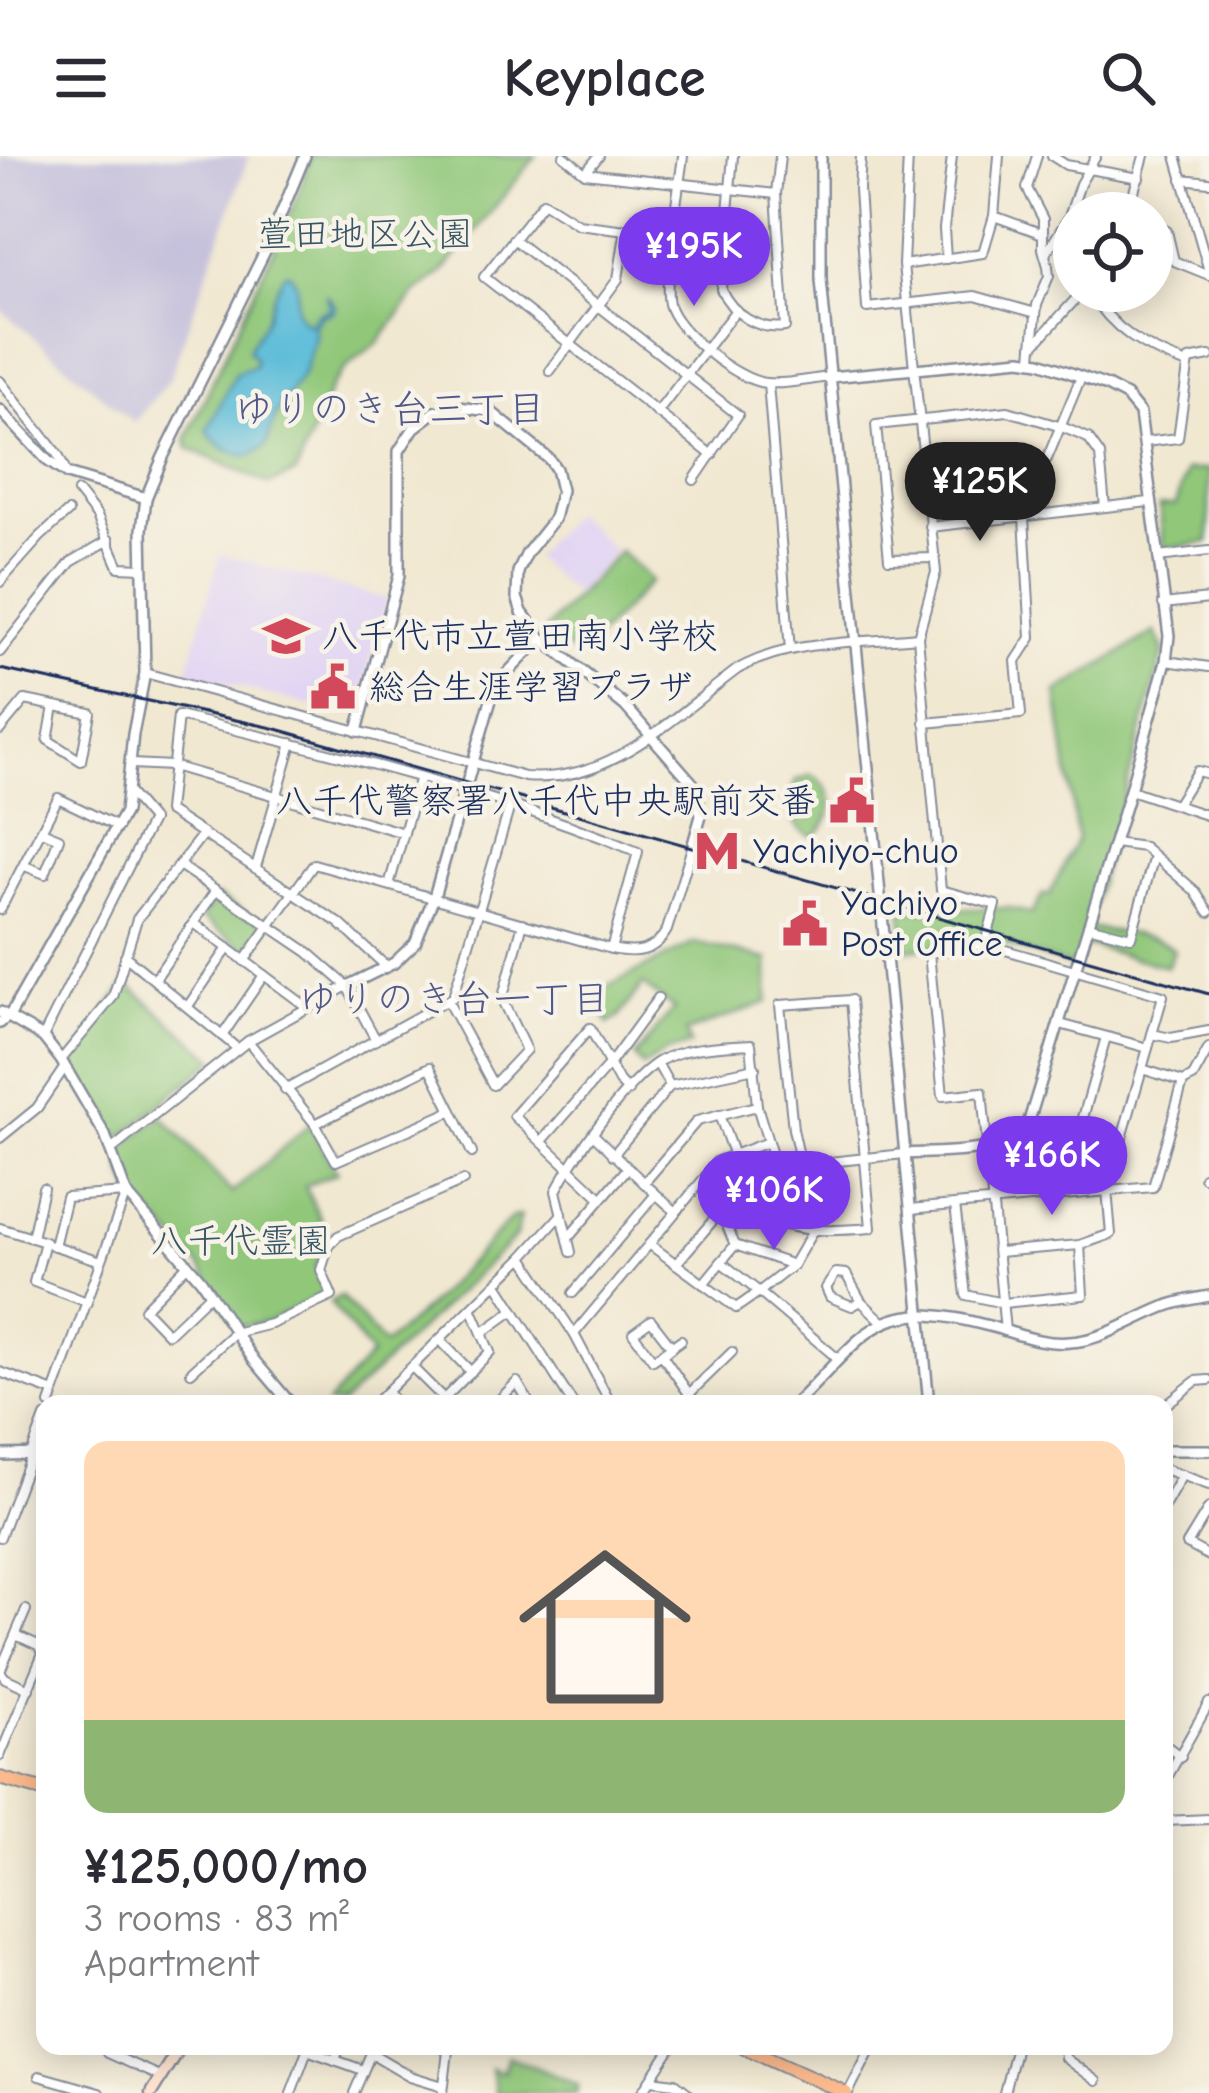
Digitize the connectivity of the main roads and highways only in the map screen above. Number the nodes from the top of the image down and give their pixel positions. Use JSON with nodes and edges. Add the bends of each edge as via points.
{"nodes":[{"id":1,"x":0,"y":1778,"type":"edge"},
{"id":2,"x":36,"y":1788,"type":"edge"},
{"id":3,"x":175,"y":2055,"type":"edge"},
{"id":4,"x":762,"y":2055,"type":"edge"},
{"id":5,"x":155,"y":2092,"type":"edge"},
{"id":6,"x":847,"y":2093,"type":"edge"}],
"edges":[{"from":1,"to":2,"type":"highway"},
{"from":3,"to":5,"type":"main road"},
{"from":4,"to":6,"type":"highway"}]}
